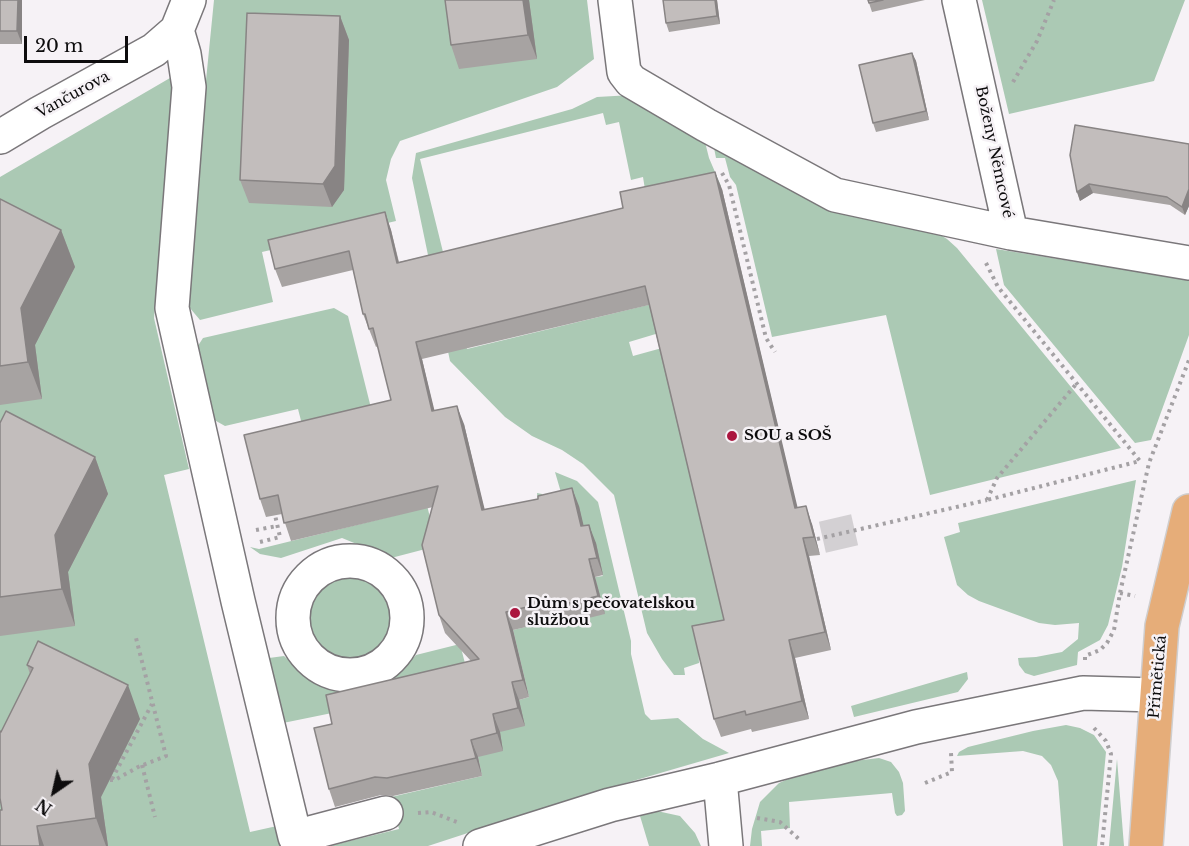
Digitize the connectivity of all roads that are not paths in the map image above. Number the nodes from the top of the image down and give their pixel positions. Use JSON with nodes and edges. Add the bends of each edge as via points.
{"nodes":[{"id":1,"x":189,"y":0,"type":"edge"},
{"id":2,"x":615,"y":0,"type":"edge"},
{"id":3,"x":959,"y":0,"type":"edge"},
{"id":4,"x":177,"y":30,"type":"junction"},
{"id":5,"x":0,"y":137,"type":"edge"},
{"id":6,"x":1011,"y":233,"type":"junction"},
{"id":7,"x":1189,"y":263,"type":"edge"},
{"id":8,"x":1189,"y":511,"type":"edge"},
{"id":9,"x":294,"y":633,"type":"dead end"},
{"id":10,"x":248,"y":644,"type":"junction"},
{"id":11,"x":1156,"y":695,"type":"junction"},
{"id":12,"x":720,"y":779,"type":"junction"},
{"id":13,"x":386,"y":813,"type":"dead end"},
{"id":14,"x":506,"y":841,"type":"edge"},
{"id":15,"x":480,"y":846,"type":"edge"},
{"id":16,"x":726,"y":846,"type":"edge"},
{"id":17,"x":1146,"y":846,"type":"edge"}],
"edges":[{"from":1,"to":4,"type":"street","name":"Vančurova"},
{"from":2,"to":6,"type":"street","via":[[624,72],[631,81],[835,195]]},
{"from":3,"to":6,"type":"street","name":"Boženy Němcové"},
{"from":4,"to":5,"type":"street","name":"Vančurova","via":[[154,50]]},
{"from":4,"to":10,"type":"street","via":[[189,87],[172,308]]},
{"from":6,"to":7,"type":"street","name":"Boženy Němcové"},
{"from":8,"to":11,"type":"main road","name":"Přímětická","via":[[1164,614]]},
{"from":9,"to":10,"type":"street"},
{"from":10,"to":13,"type":"street","via":[[295,837]]},
{"from":11,"to":12,"type":"street","via":[[1083,693],[916,727]]},
{"from":11,"to":17,"type":"main road","name":"Přímětická"},
{"from":12,"to":14,"type":"street","via":[[610,805]]},
{"from":12,"to":16,"type":"street"},
{"from":14,"to":15,"type":"street"}]}
